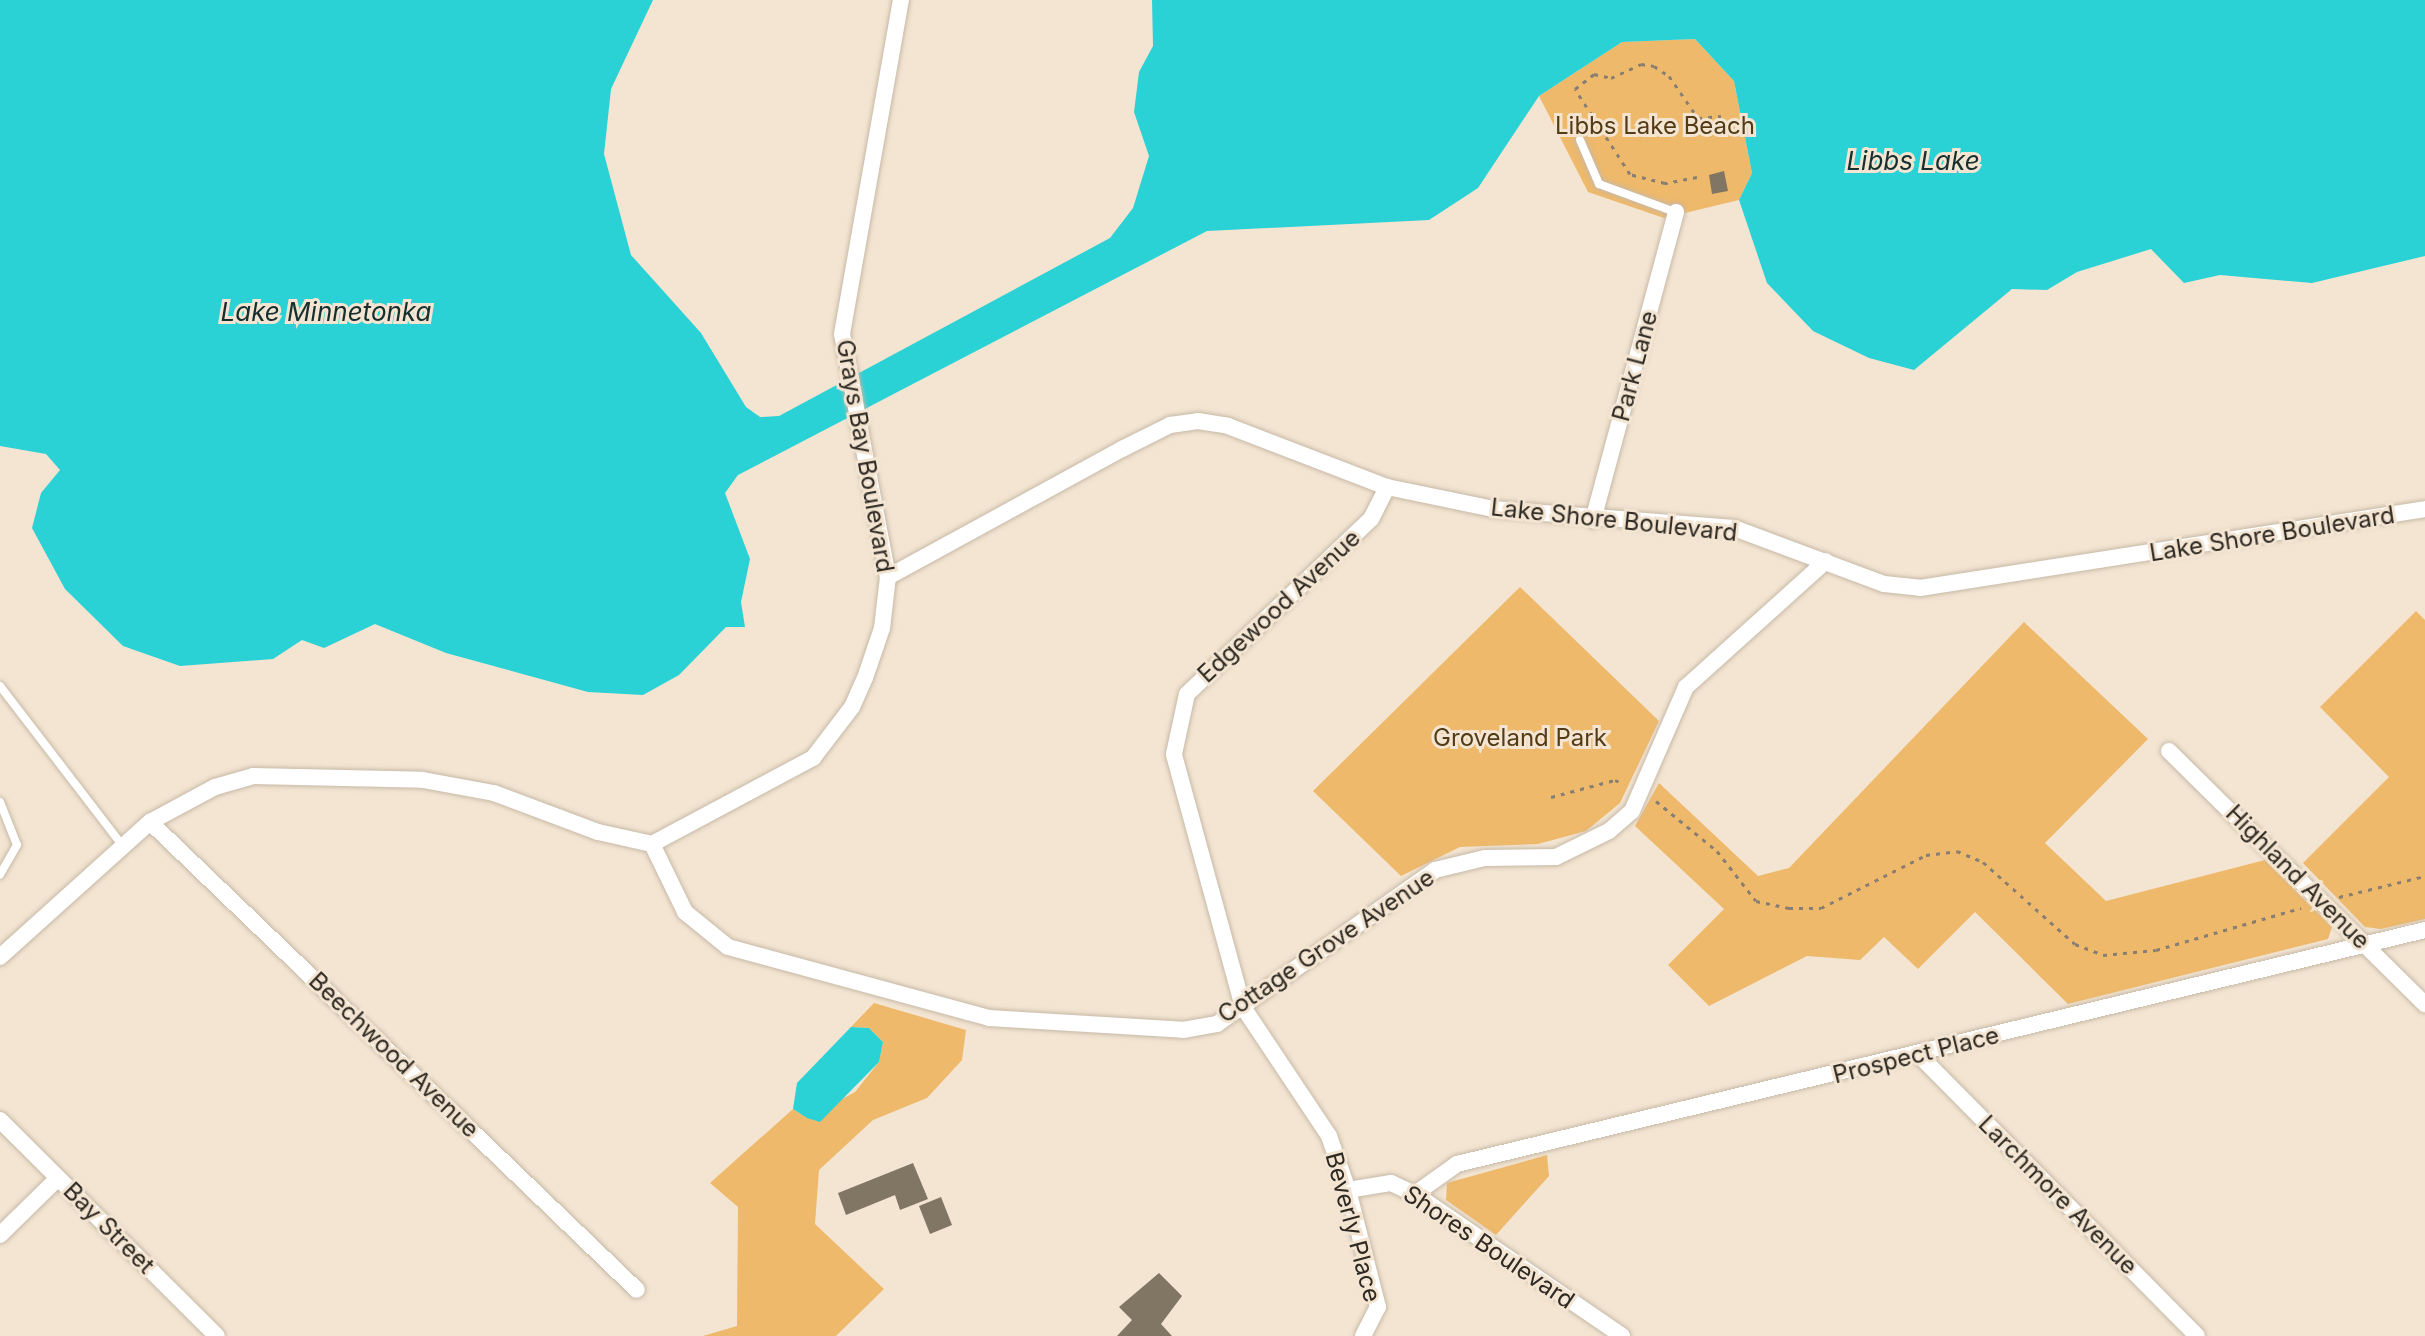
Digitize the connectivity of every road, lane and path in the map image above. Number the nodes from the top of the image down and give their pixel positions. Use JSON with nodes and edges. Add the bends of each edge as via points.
{"nodes":[{"id":1,"x":901,"y":0,"type":"edge"},
{"id":2,"x":1721,"y":116,"type":"dead end"},
{"id":3,"x":1580,"y":140,"type":"dead end"},
{"id":4,"x":1697,"y":177,"type":"dead end"},
{"id":5,"x":1676,"y":212,"type":"joint"},
{"id":6,"x":1387,"y":487,"type":"junction"},
{"id":7,"x":2425,"y":509,"type":"edge"},
{"id":8,"x":1593,"y":520,"type":"junction"},
{"id":9,"x":1826,"y":561,"type":"junction"},
{"id":10,"x":888,"y":577,"type":"junction"},
{"id":11,"x":0,"y":686,"type":"edge"},
{"id":12,"x":2169,"y":751,"type":"dead end"},
{"id":13,"x":1632,"y":788,"type":"dead end"},
{"id":14,"x":1551,"y":797,"type":"dead end"},
{"id":15,"x":1652,"y":797,"type":"dead end"},
{"id":16,"x":0,"y":802,"type":"edge"},
{"id":17,"x":150,"y":822,"type":"junction"},
{"id":18,"x":652,"y":844,"type":"junction"},
{"id":19,"x":122,"y":845,"type":"junction"},
{"id":20,"x":0,"y":874,"type":"edge"},
{"id":21,"x":2425,"y":876,"type":"edge"},
{"id":22,"x":2323,"y":901,"type":"junction"},
{"id":23,"x":2425,"y":930,"type":"edge"},
{"id":24,"x":2365,"y":944,"type":"junction"},
{"id":25,"x":0,"y":957,"type":"edge"},
{"id":26,"x":2425,"y":1004,"type":"edge"},
{"id":27,"x":1243,"y":1007,"type":"junction"},
{"id":28,"x":1919,"y":1055,"type":"junction"},
{"id":29,"x":0,"y":1120,"type":"edge"},
{"id":30,"x":58,"y":1178,"type":"junction"},
{"id":31,"x":1348,"y":1190,"type":"junction"},
{"id":32,"x":1415,"y":1194,"type":"junction"},
{"id":33,"x":0,"y":1235,"type":"edge"},
{"id":34,"x":637,"y":1290,"type":"dead end"},
{"id":35,"x":1365,"y":1332,"type":"edge"},
{"id":36,"x":216,"y":1336,"type":"edge"},
{"id":37,"x":1622,"y":1336,"type":"edge"},
{"id":38,"x":2197,"y":1336,"type":"edge"}],
"edges":[{"from":1,"to":10,"type":"street","name":"Grays Bay Boulevard","via":[[842,334],[855,428]]},
{"from":2,"to":4,"type":"path","via":[[1698,118],[1669,76],[1654,66],[1641,64],[1611,78],[1594,74],[1575,89],[1630,174],[1665,183]]},
{"from":3,"to":5,"type":"lane","via":[[1599,184]]},
{"from":5,"to":8,"type":"street","name":"Park Lane"},
{"from":6,"to":8,"type":"street","name":"Lake Shore Boulevard","via":[[1493,509]]},
{"from":6,"to":10,"type":"street","name":"Lake Shore Boulevard","via":[[1228,426],[1198,421],[1170,425]]},
{"from":6,"to":27,"type":"street","name":"Edgewood Avenue","via":[[1371,519],[1204,674],[1187,694],[1176,722],[1174,754]]},
{"from":7,"to":9,"type":"street","name":"Lake Shore Boulevard","via":[[1920,588],[1884,584]]},
{"from":8,"to":9,"type":"street","name":"Lake Shore Boulevard","via":[[1734,528]]},
{"from":9,"to":27,"type":"street","name":"Cottage Grove Avenue","via":[[1686,687],[1632,811],[1609,831],[1556,857],[1485,858],[1435,870]]},
{"from":10,"to":18,"type":"street","name":"Grays Bay Boulevard","via":[[882,628],[865,678],[852,707],[813,758]]},
{"from":11,"to":19,"type":"lane"},
{"from":12,"to":22,"type":"street","name":"Highland Avenue"},
{"from":13,"to":14,"type":"path","via":[[1615,780]]},
{"from":15,"to":22,"type":"path","via":[[1717,851],[1756,901],[1789,908],[1821,908],[1926,855],[1957,851],[1983,862],[2075,944],[2103,955],[2156,950]]},
{"from":16,"to":20,"type":"lane","via":[[17,845]]},
{"from":17,"to":18,"type":"street","via":[[215,787],[253,776],[357,775],[494,793],[598,832]]},
{"from":17,"to":19,"type":"street"},
{"from":17,"to":34,"type":"street","name":"Beechwood Avenue"},
{"from":18,"to":27,"type":"street","name":"Cottage Grove Avenue","via":[[685,912],[710,937],[746,953],[989,1018],[1183,1030],[1217,1024]]},
{"from":19,"to":25,"type":"street"},
{"from":21,"to":22,"type":"path"},
{"from":22,"to":24,"type":"street","name":"Highland Avenue"},
{"from":23,"to":24,"type":"street","name":"Prospect Place"},
{"from":24,"to":26,"type":"street","name":"Highland Avenue"},
{"from":24,"to":28,"type":"street","name":"Prospect Place"},
{"from":27,"to":31,"type":"street","name":"Beverly Place","via":[[1329,1136]]},
{"from":28,"to":32,"type":"street","name":"Prospect Place","via":[[1457,1164]]},
{"from":28,"to":38,"type":"street","name":"Larchmore Avenue"},
{"from":29,"to":30,"type":"street","name":"Bay Street"},
{"from":30,"to":33,"type":"street"},
{"from":30,"to":36,"type":"street","name":"Bay Street"},
{"from":31,"to":32,"type":"street","name":"Shores Boulevard","via":[[1391,1183]]},
{"from":31,"to":35,"type":"street","name":"Beverly Place","via":[[1378,1307]]},
{"from":32,"to":37,"type":"street","name":"Shores Boulevard"}]}
